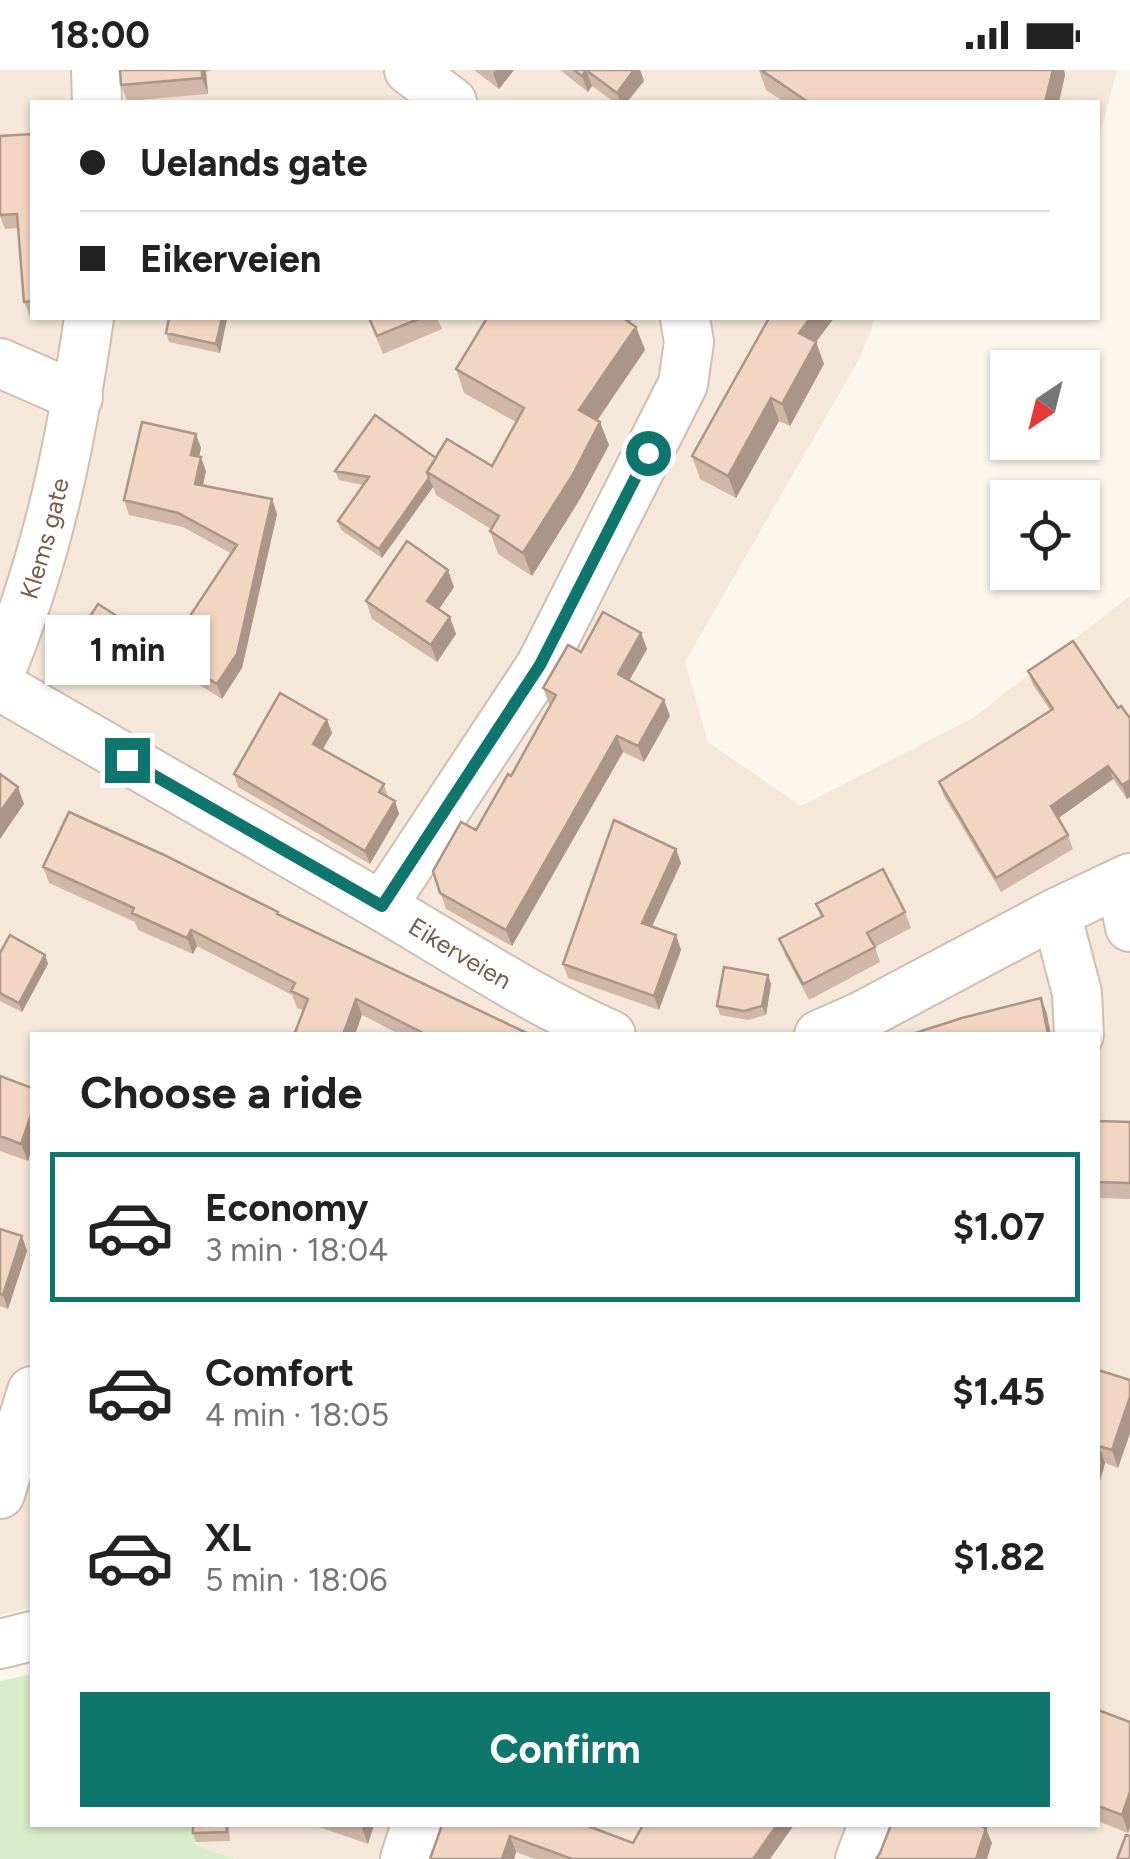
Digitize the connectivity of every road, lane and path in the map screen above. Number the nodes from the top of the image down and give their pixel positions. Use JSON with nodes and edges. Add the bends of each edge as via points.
{"nodes":[{"id":1,"x":96,"y":70,"type":"edge"},
{"id":2,"x":409,"y":70,"type":"edge"},
{"id":3,"x":96,"y":100,"type":"edge"},
{"id":4,"x":449,"y":100,"type":"edge"},
{"id":5,"x":90,"y":320,"type":"edge"},
{"id":6,"x":686,"y":320,"type":"edge"},
{"id":7,"x":0,"y":362,"type":"edge"},
{"id":8,"x":78,"y":397,"type":"junction"},
{"id":9,"x":0,"y":674,"type":"edge"},
{"id":10,"x":0,"y":686,"type":"edge"},
{"id":11,"x":1127,"y":896,"type":"edge"},
{"id":12,"x":382,"y":906,"type":"junction"},
{"id":13,"x":1056,"y":913,"type":"junction"},
{"id":14,"x":605,"y":1032,"type":"edge"},
{"id":15,"x":826,"y":1032,"type":"edge"},
{"id":16,"x":1079,"y":1032,"type":"edge"},
{"id":17,"x":30,"y":1397,"type":"edge"},
{"id":18,"x":0,"y":1494,"type":"edge"},
{"id":19,"x":30,"y":1636,"type":"edge"},
{"id":20,"x":0,"y":1644,"type":"edge"},
{"id":21,"x":415,"y":1827,"type":"edge"},
{"id":22,"x":871,"y":1827,"type":"edge"},
{"id":23,"x":405,"y":1859,"type":"edge"},
{"id":24,"x":860,"y":1859,"type":"edge"}],
"edges":[{"from":1,"to":3,"type":"street"},
{"from":2,"to":4,"type":"street"},
{"from":5,"to":8,"type":"street","name":"Klems gate"},
{"from":6,"to":12,"type":"street","via":[[683,384],[540,665]]},
{"from":7,"to":8,"type":"street"},
{"from":8,"to":9,"type":"street","name":"Klems gate","via":[[56,504]]},
{"from":10,"to":12,"type":"street","name":"Eikerveien"},
{"from":11,"to":13,"type":"street"},
{"from":12,"to":14,"type":"street","name":"Eikerveien"},
{"from":13,"to":15,"type":"street"},
{"from":13,"to":16,"type":"street","via":[[1077,993]]},
{"from":17,"to":18,"type":"street"},
{"from":19,"to":20,"type":"street"},
{"from":21,"to":23,"type":"street"},
{"from":22,"to":24,"type":"street"}]}
